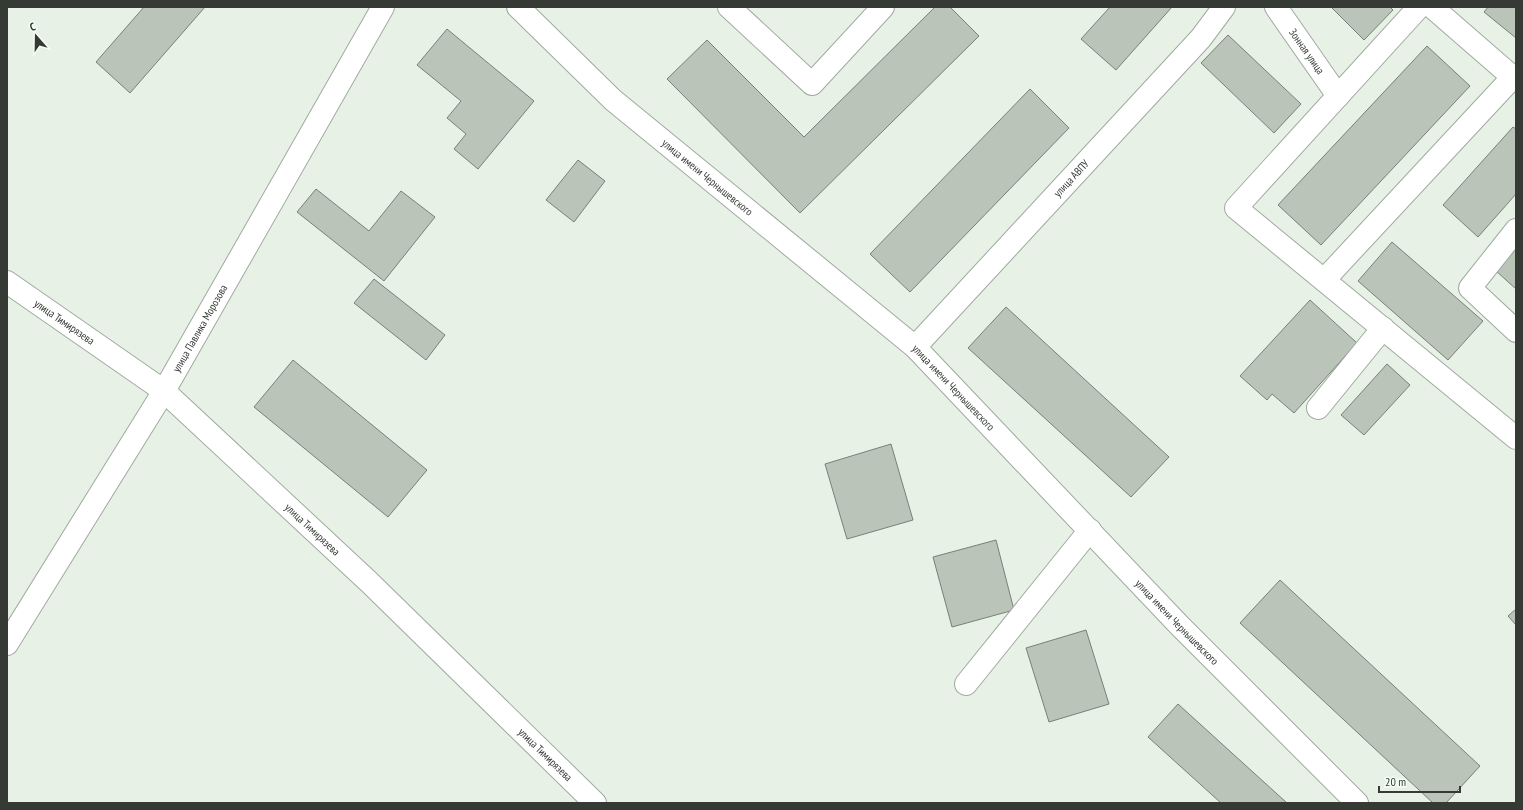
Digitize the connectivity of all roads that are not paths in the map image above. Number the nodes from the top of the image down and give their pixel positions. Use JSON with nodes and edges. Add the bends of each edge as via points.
{"nodes":[{"id":1,"x":382,"y":7,"type":"edge"},
{"id":2,"x":518,"y":7,"type":"edge"},
{"id":3,"x":729,"y":7,"type":"edge"},
{"id":4,"x":883,"y":7,"type":"edge"},
{"id":5,"x":1224,"y":7,"type":"edge"},
{"id":6,"x":1276,"y":7,"type":"edge"},
{"id":7,"x":1419,"y":7,"type":"edge"},
{"id":8,"x":1432,"y":7,"type":"edge"},
{"id":9,"x":1515,"y":78,"type":"edge"},
{"id":10,"x":1338,"y":96,"type":"junction"},
{"id":11,"x":1516,"y":230,"type":"edge"},
{"id":12,"x":1324,"y":280,"type":"junction"},
{"id":13,"x":7,"y":282,"type":"edge"},
{"id":14,"x":1383,"y":328,"type":"junction"},
{"id":15,"x":1516,"y":331,"type":"edge"},
{"id":16,"x":915,"y":347,"type":"junction"},
{"id":17,"x":164,"y":391,"type":"junction"},
{"id":18,"x":1318,"y":408,"type":"dead end"},
{"id":19,"x":1516,"y":438,"type":"edge"},
{"id":20,"x":1090,"y":530,"type":"junction"},
{"id":21,"x":7,"y":644,"type":"edge"},
{"id":22,"x":966,"y":684,"type":"dead end"},
{"id":23,"x":595,"y":803,"type":"edge"},
{"id":24,"x":1357,"y":803,"type":"edge"}],
"edges":[{"from":1,"to":17,"type":"street","name":"улица Павлика Морозова"},
{"from":2,"to":16,"type":"street","name":"улица имени Чернышевского","via":[[613,100]]},
{"from":3,"to":4,"type":"street","via":[[812,84]]},
{"from":5,"to":16,"type":"street","name":"улица АВПУ","via":[[1201,38]]},
{"from":6,"to":10,"type":"street","name":"Зонная улица"},
{"from":7,"to":10,"type":"street"},
{"from":8,"to":9,"type":"street"},
{"from":9,"to":12,"type":"street"},
{"from":10,"to":12,"type":"street","via":[[1236,208]]},
{"from":11,"to":15,"type":"street","via":[[1470,288]]},
{"from":12,"to":14,"type":"street"},
{"from":13,"to":17,"type":"street","name":"улица Тимирязева"},
{"from":14,"to":18,"type":"street"},
{"from":14,"to":19,"type":"street"},
{"from":16,"to":20,"type":"street","name":"улица имени Чернышевского"},
{"from":17,"to":21,"type":"street","name":"улица Павлика Морозова"},
{"from":17,"to":23,"type":"street","name":"улица Тимирязева","via":[[369,582]]},
{"from":20,"to":22,"type":"street"},
{"from":20,"to":24,"type":"street","name":"улица имени Чернышевского","via":[[1179,625]]}]}
